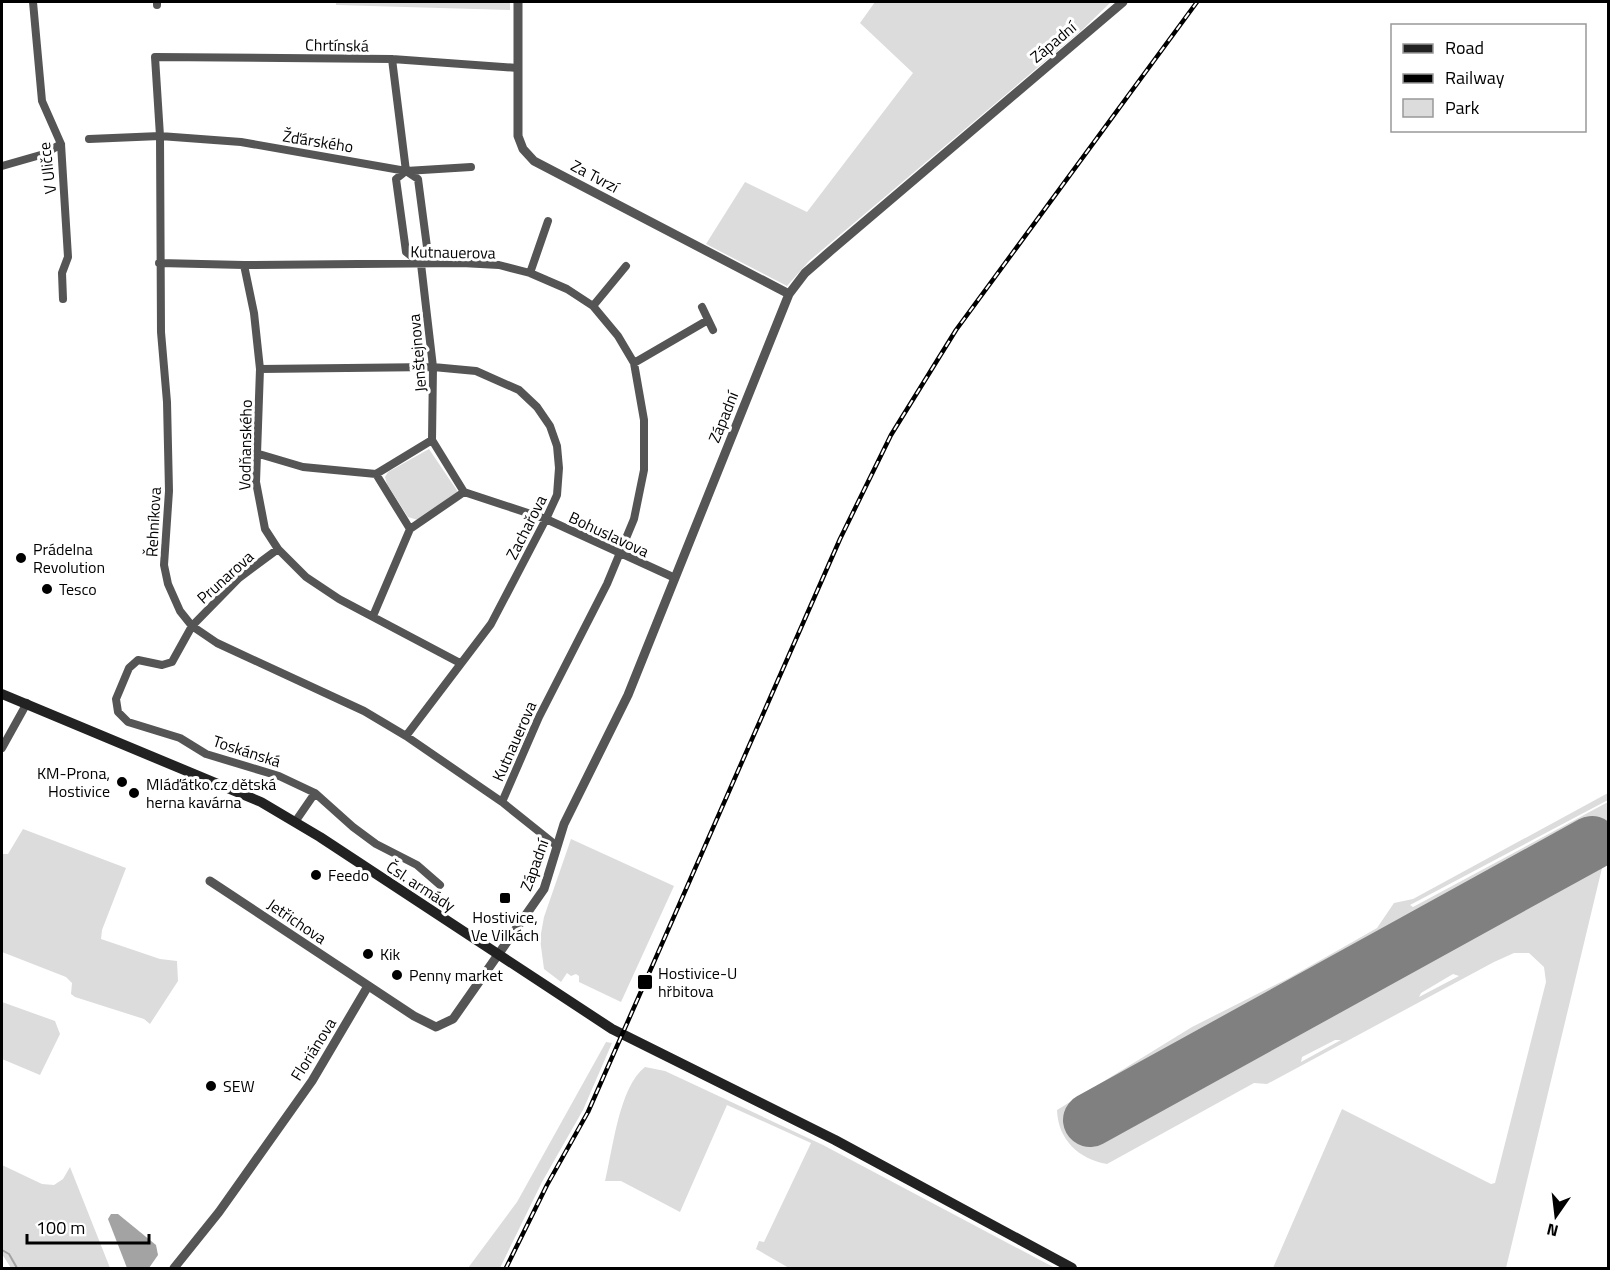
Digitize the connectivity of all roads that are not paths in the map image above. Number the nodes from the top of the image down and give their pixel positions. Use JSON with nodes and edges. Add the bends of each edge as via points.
{"nodes":[{"id":1,"x":33,"y":2,"type":"edge"},
{"id":2,"x":518,"y":2,"type":"edge"},
{"id":3,"x":1124,"y":2,"type":"edge"},
{"id":4,"x":155,"y":57,"type":"joint"},
{"id":5,"x":392,"y":59,"type":"junction"},
{"id":6,"x":518,"y":68,"type":"junction"},
{"id":7,"x":160,"y":136,"type":"junction"},
{"id":8,"x":89,"y":139,"type":"dead end"},
{"id":9,"x":61,"y":144,"type":"junction"},
{"id":10,"x":2,"y":166,"type":"edge"},
{"id":11,"x":471,"y":167,"type":"dead end"},
{"id":12,"x":406,"y":171,"type":"junction"},
{"id":13,"x":548,"y":221,"type":"dead end"},
{"id":14,"x":159,"y":263,"type":"junction"},
{"id":15,"x":421,"y":264,"type":"junction"},
{"id":16,"x":244,"y":265,"type":"junction"},
{"id":17,"x":626,"y":266,"type":"dead end"},
{"id":18,"x":530,"y":273,"type":"junction"},
{"id":19,"x":789,"y":294,"type":"junction"},
{"id":20,"x":63,"y":298,"type":"dead end"},
{"id":21,"x":593,"y":306,"type":"junction"},
{"id":22,"x":702,"y":307,"type":"dead end"},
{"id":23,"x":708,"y":320,"type":"junction"},
{"id":24,"x":713,"y":330,"type":"dead end"},
{"id":25,"x":634,"y":363,"type":"junction"},
{"id":26,"x":434,"y":367,"type":"junction"},
{"id":27,"x":260,"y":369,"type":"junction"},
{"id":28,"x":432,"y":440,"type":"junction"},
{"id":29,"x":259,"y":454,"type":"junction"},
{"id":30,"x":376,"y":474,"type":"junction"},
{"id":31,"x":464,"y":492,"type":"junction"},
{"id":32,"x":546,"y":519,"type":"junction"},
{"id":33,"x":410,"y":529,"type":"junction"},
{"id":34,"x":278,"y":549,"type":"junction"},
{"id":35,"x":620,"y":555,"type":"junction"},
{"id":36,"x":675,"y":578,"type":"junction"},
{"id":37,"x":373,"y":616,"type":"junction"},
{"id":38,"x":192,"y":626,"type":"junction"},
{"id":39,"x":460,"y":663,"type":"junction"},
{"id":40,"x":2,"y":694,"type":"edge"},
{"id":41,"x":27,"y":703,"type":"junction"},
{"id":42,"x":406,"y":736,"type":"junction"},
{"id":43,"x":2,"y":748,"type":"edge"},
{"id":44,"x":315,"y":793,"type":"junction"},
{"id":45,"x":502,"y":802,"type":"junction"},
{"id":46,"x":295,"y":822,"type":"junction"},
{"id":47,"x":557,"y":846,"type":"junction"},
{"id":48,"x":210,"y":881,"type":"dead end"},
{"id":49,"x":440,"y":885,"type":"dead end"},
{"id":50,"x":498,"y":953,"type":"junction"},
{"id":51,"x":368,"y":986,"type":"junction"},
{"id":52,"x":174,"y":1269,"type":"edge"},
{"id":53,"x":1072,"y":1269,"type":"edge"}],
"edges":[{"from":1,"to":9,"type":"street","name":"V Uličce","via":[[42,101]]},
{"from":2,"to":6,"type":"street","name":"Za Tvrzí"},
{"from":3,"to":19,"type":"street","name":"Západní","via":[[828,253]]},
{"from":4,"to":5,"type":"street","name":"Chrtínská"},
{"from":4,"to":7,"type":"street","name":"Řehníkova"},
{"from":5,"to":6,"type":"street","name":"Chrtínská"},
{"from":5,"to":12,"type":"street","name":"Jenštejnova"},
{"from":6,"to":19,"type":"street","name":"Za Tvrzí","via":[[518,136],[534,161]]},
{"from":7,"to":8,"type":"street","name":"Žďárského"},
{"from":7,"to":12,"type":"street","name":"Žďárského","via":[[241,142]]},
{"from":7,"to":14,"type":"street","name":"Řehníkova"},
{"from":9,"to":10,"type":"street","via":[[44,154]]},
{"from":9,"to":20,"type":"street","name":"V Uličce","via":[[68,257],[62,273]]},
{"from":11,"to":12,"type":"street","name":"Žďárského"},
{"from":12,"to":15,"type":"street","name":"Jenštejnova","via":[[418,179],[427,247]]},
{"from":12,"to":15,"type":"street","name":"Jenštejnova","via":[[396,179],[406,252]]},
{"from":13,"to":18,"type":"street"},
{"from":14,"to":16,"type":"street","name":"Kutnauerova"},
{"from":14,"to":38,"type":"street","name":"Řehníkova","via":[[169,492],[164,565],[180,611]]},
{"from":15,"to":16,"type":"street","name":"Kutnauerova"},
{"from":15,"to":18,"type":"street","name":"Kutnauerova","via":[[499,265]]},
{"from":15,"to":26,"type":"street","name":"Jenštejnova"},
{"from":16,"to":27,"type":"street","name":"Vodňanského"},
{"from":17,"to":21,"type":"street"},
{"from":18,"to":21,"type":"street","name":"Kutnauerova"},
{"from":19,"to":36,"type":"street","name":"Západní"},
{"from":21,"to":25,"type":"street","name":"Kutnauerova"},
{"from":22,"to":23,"type":"street"},
{"from":23,"to":24,"type":"street"},
{"from":23,"to":25,"type":"street"},
{"from":25,"to":35,"type":"street","name":"Kutnauerova","via":[[644,420],[644,470],[634,519]]},
{"from":26,"to":27,"type":"street","name":"Zachařova"},
{"from":26,"to":28,"type":"street","name":"Jenštejnova"},
{"from":26,"to":32,"type":"street","name":"Zachařova","via":[[476,371],[492,377],[519,390],[537,407],[550,426],[559,468],[557,495]]},
{"from":27,"to":29,"type":"street","name":"Vodňanského"},
{"from":28,"to":30,"type":"street"},
{"from":28,"to":31,"type":"street"},
{"from":29,"to":30,"type":"street","via":[[303,467]]},
{"from":29,"to":34,"type":"street","name":"Vodňanského","via":[[259,510]]},
{"from":30,"to":33,"type":"street"},
{"from":31,"to":32,"type":"street","name":"Bohuslavova"},
{"from":31,"to":33,"type":"street"},
{"from":32,"to":35,"type":"street","name":"Bohuslavova"},
{"from":32,"to":39,"type":"street","name":"Zachařova","via":[[490,624]]},
{"from":33,"to":37,"type":"street"},
{"from":34,"to":37,"type":"street","name":"Vodňanského","via":[[306,577]]},
{"from":34,"to":38,"type":"street","name":"Prunarova","via":[[239,578]]},
{"from":35,"to":36,"type":"street","name":"Bohuslavova"},
{"from":35,"to":45,"type":"street","name":"Kutnauerova","via":[[539,717]]},
{"from":36,"to":47,"type":"street","name":"Západní","via":[[628,695],[564,824]]},
{"from":37,"to":39,"type":"street","name":"Vodňanského"},
{"from":38,"to":42,"type":"street","name":"Řehníkova","via":[[217,643],[364,711]]},
{"from":38,"to":44,"type":"street","name":"Toskánská","via":[[172,662],[162,665],[138,660],[129,668],[116,699],[118,712],[128,722],[180,738],[206,754],[279,776]]},
{"from":39,"to":42,"type":"street","name":"Zachařova"},
{"from":40,"to":41,"type":"main road","name":"Čsl. armády"},
{"from":41,"to":43,"type":"street"},
{"from":41,"to":46,"type":"main road","name":"Čsl. armády","via":[[238,791]]},
{"from":42,"to":45,"type":"street","name":"Řehníkova"},
{"from":44,"to":46,"type":"street"},
{"from":44,"to":49,"type":"street","name":"Toskánská","via":[[353,827],[417,865]]},
{"from":45,"to":47,"type":"street","name":"Řehníkova"},
{"from":46,"to":50,"type":"main road","name":"Čsl. armády"},
{"from":47,"to":50,"type":"street","name":"Západní","via":[[544,889]]},
{"from":48,"to":51,"type":"street","name":"Jetřichova"},
{"from":50,"to":51,"type":"street","via":[[453,1019],[436,1027]]},
{"from":50,"to":53,"type":"main road","name":"Čsl. armády","via":[[618,1032],[811,1128]]},
{"from":51,"to":52,"type":"street","name":"Floriánova","via":[[312,1081]]}]}
